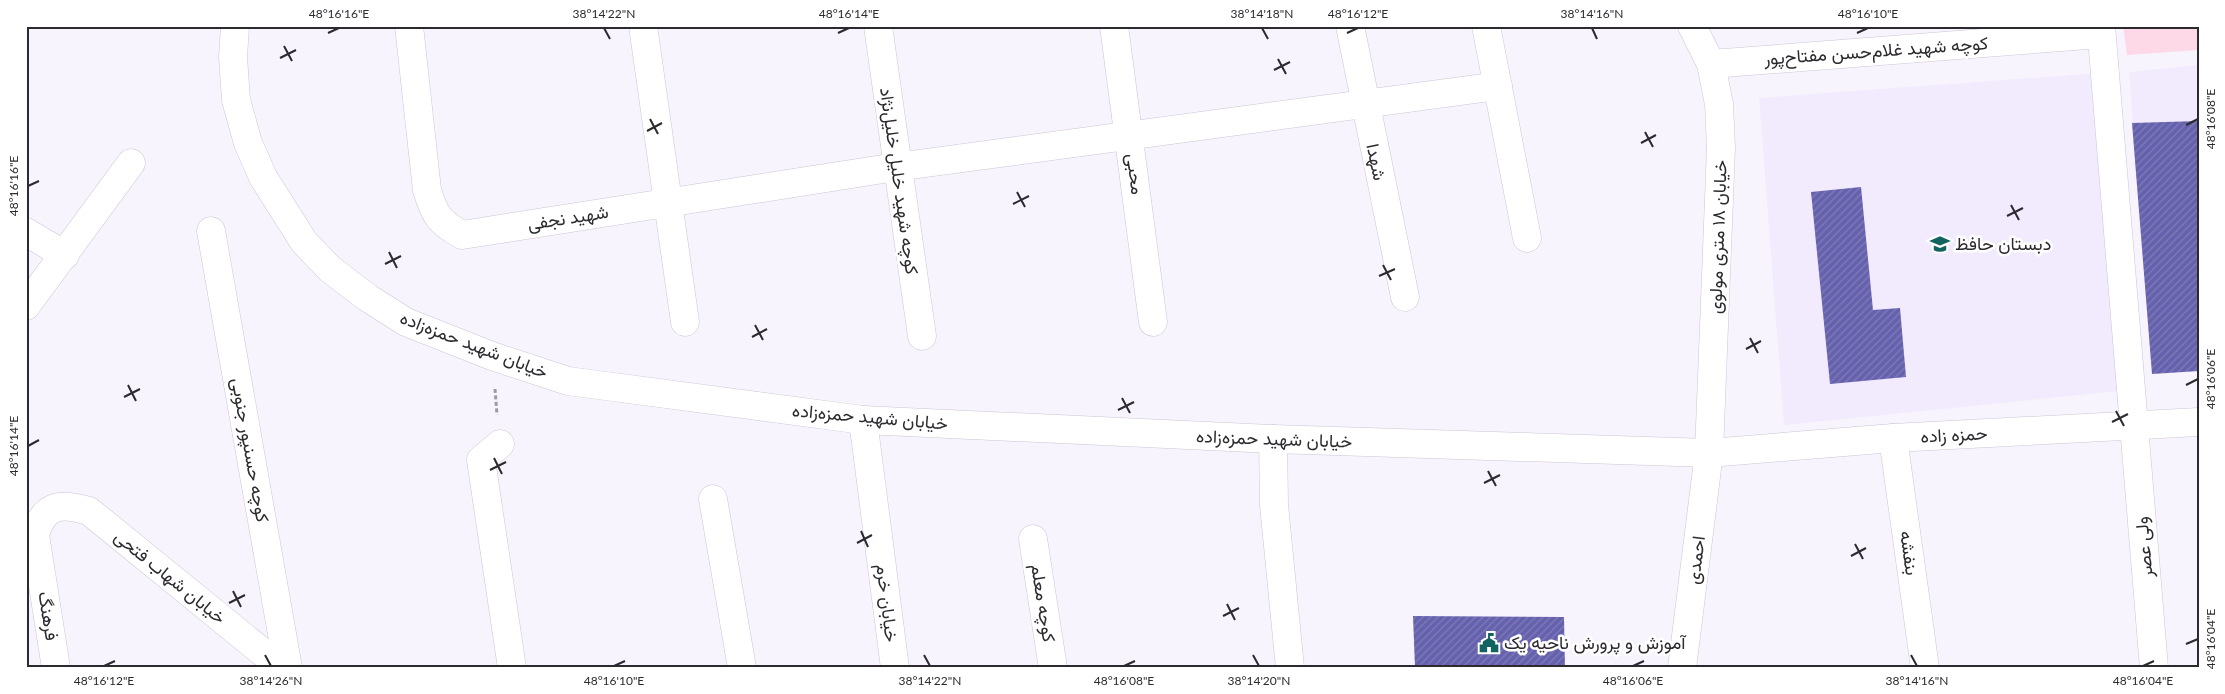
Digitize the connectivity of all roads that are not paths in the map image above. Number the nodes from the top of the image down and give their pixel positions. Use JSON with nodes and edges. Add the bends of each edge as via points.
{"nodes":[{"id":1,"x":234,"y":26,"type":"edge"},
{"id":2,"x":409,"y":26,"type":"edge"},
{"id":3,"x":643,"y":26,"type":"edge"},
{"id":4,"x":878,"y":26,"type":"edge"},
{"id":5,"x":1114,"y":26,"type":"edge"},
{"id":6,"x":1350,"y":26,"type":"edge"},
{"id":7,"x":1486,"y":26,"type":"edge"},
{"id":8,"x":1692,"y":26,"type":"edge"},
{"id":9,"x":2101,"y":30,"type":"edge"},
{"id":10,"x":1711,"y":64,"type":"junction"},
{"id":11,"x":1498,"y":86,"type":"junction"},
{"id":12,"x":1364,"y":104,"type":"junction"},
{"id":13,"x":1130,"y":136,"type":"junction"},
{"id":14,"x":131,"y":164,"type":"dead end"},
{"id":15,"x":896,"y":167,"type":"junction"},
{"id":16,"x":669,"y":203,"type":"junction"},
{"id":17,"x":211,"y":231,"type":"dead end"},
{"id":18,"x":26,"y":232,"type":"edge"},
{"id":19,"x":1527,"y":238,"type":"dead end"},
{"id":20,"x":65,"y":255,"type":"junction"},
{"id":21,"x":1405,"y":297,"type":"dead end"},
{"id":22,"x":26,"y":306,"type":"edge"},
{"id":23,"x":685,"y":322,"type":"dead end"},
{"id":24,"x":1153,"y":322,"type":"dead end"},
{"id":25,"x":922,"y":336,"type":"dead end"},
{"id":26,"x":863,"y":420,"type":"junction"},
{"id":27,"x":2199,"y":422,"type":"edge"},
{"id":28,"x":2134,"y":426,"type":"junction"},
{"id":29,"x":1894,"y":438,"type":"junction"},
{"id":30,"x":1273,"y":439,"type":"junction"},
{"id":31,"x":500,"y":444,"type":"road end"},
{"id":32,"x":1709,"y":453,"type":"junction"},
{"id":33,"x":713,"y":499,"type":"dead end"},
{"id":34,"x":51,"y":510,"type":"joint"},
{"id":35,"x":1033,"y":539,"type":"dead end"},
{"id":36,"x":56,"y":668,"type":"edge"},
{"id":37,"x":282,"y":668,"type":"edge"},
{"id":38,"x":288,"y":668,"type":"edge"},
{"id":39,"x":512,"y":668,"type":"edge"},
{"id":40,"x":742,"y":668,"type":"edge"},
{"id":41,"x":895,"y":668,"type":"edge"},
{"id":42,"x":1053,"y":668,"type":"edge"},
{"id":43,"x":1290,"y":668,"type":"edge"},
{"id":44,"x":1682,"y":668,"type":"edge"},
{"id":45,"x":1925,"y":668,"type":"edge"},
{"id":46,"x":2154,"y":668,"type":"edge"}],
"edges":[{"from":1,"to":26,"type":"street","name":"خیابان شهید حمزه‌زاده","via":[[236,100],[248,143],[263,177],[304,242],[330,270],[406,322],[492,356],[568,380]]},
{"from":2,"to":16,"type":"street","name":"شهید نجفی","via":[[427,190],[433,210],[442,224],[462,235]]},
{"from":3,"to":16,"type":"street"},
{"from":4,"to":15,"type":"street","name":"کوچه شهید خلیل خلیل‌نژاد"},
{"from":5,"to":13,"type":"street","name":"محبی"},
{"from":6,"to":12,"type":"street","name":"شهدا"},
{"from":7,"to":11,"type":"street"},
{"from":8,"to":10,"type":"street","name":"خیابان ۱۸ متری مولوی"},
{"from":9,"to":10,"type":"street","name":"کوچه شهید غلام‌حسن مفتاح‌پور"},
{"from":9,"to":28,"type":"street","name":"ولی عصر"},
{"from":10,"to":32,"type":"street","name":"خیابان ۱۸ متری مولوی","via":[[1719,104],[1721,148]]},
{"from":11,"to":12,"type":"street","name":"شهید نجفی"},
{"from":11,"to":19,"type":"street"},
{"from":12,"to":13,"type":"street","name":"شهید نجفی"},
{"from":12,"to":21,"type":"street","name":"شهدا"},
{"from":13,"to":15,"type":"street","name":"شهید نجفی"},
{"from":13,"to":24,"type":"street","name":"محبی"},
{"from":14,"to":20,"type":"street"},
{"from":15,"to":16,"type":"street","name":"شهید نجفی"},
{"from":15,"to":25,"type":"street","name":"کوچه شهید خلیل خلیل‌نژاد"},
{"from":16,"to":23,"type":"street"},
{"from":17,"to":38,"type":"street","name":"کوچه حسنپور جنوبی"},
{"from":18,"to":20,"type":"street"},
{"from":20,"to":22,"type":"street"},
{"from":26,"to":30,"type":"street","name":"خیابان شهید حمزه‌زاده"},
{"from":26,"to":41,"type":"street","name":"خیابان خرم"},
{"from":27,"to":28,"type":"street","name":"حمزه زاده"},
{"from":28,"to":29,"type":"street","name":"حمزه زاده"},
{"from":28,"to":46,"type":"street","name":"ولی عصر"},
{"from":29,"to":32,"type":"street","name":"حمزه زاده"},
{"from":29,"to":45,"type":"street","name":"بنفشه"},
{"from":30,"to":32,"type":"street","name":"خیابان شهید حمزه‌زاده"},
{"from":30,"to":43,"type":"street","via":[[1274,505]]},
{"from":31,"to":39,"type":"street","via":[[481,460]]},
{"from":32,"to":44,"type":"street","name":"احمدی"},
{"from":33,"to":40,"type":"street"},
{"from":34,"to":36,"type":"street","name":"فرهنگ","via":[[39,520],[35,535]]},
{"from":34,"to":37,"type":"street","name":"خیابان شهاب فتحی","via":[[67,504],[89,511]]},
{"from":35,"to":42,"type":"street","name":"کوچه معلم"}]}
